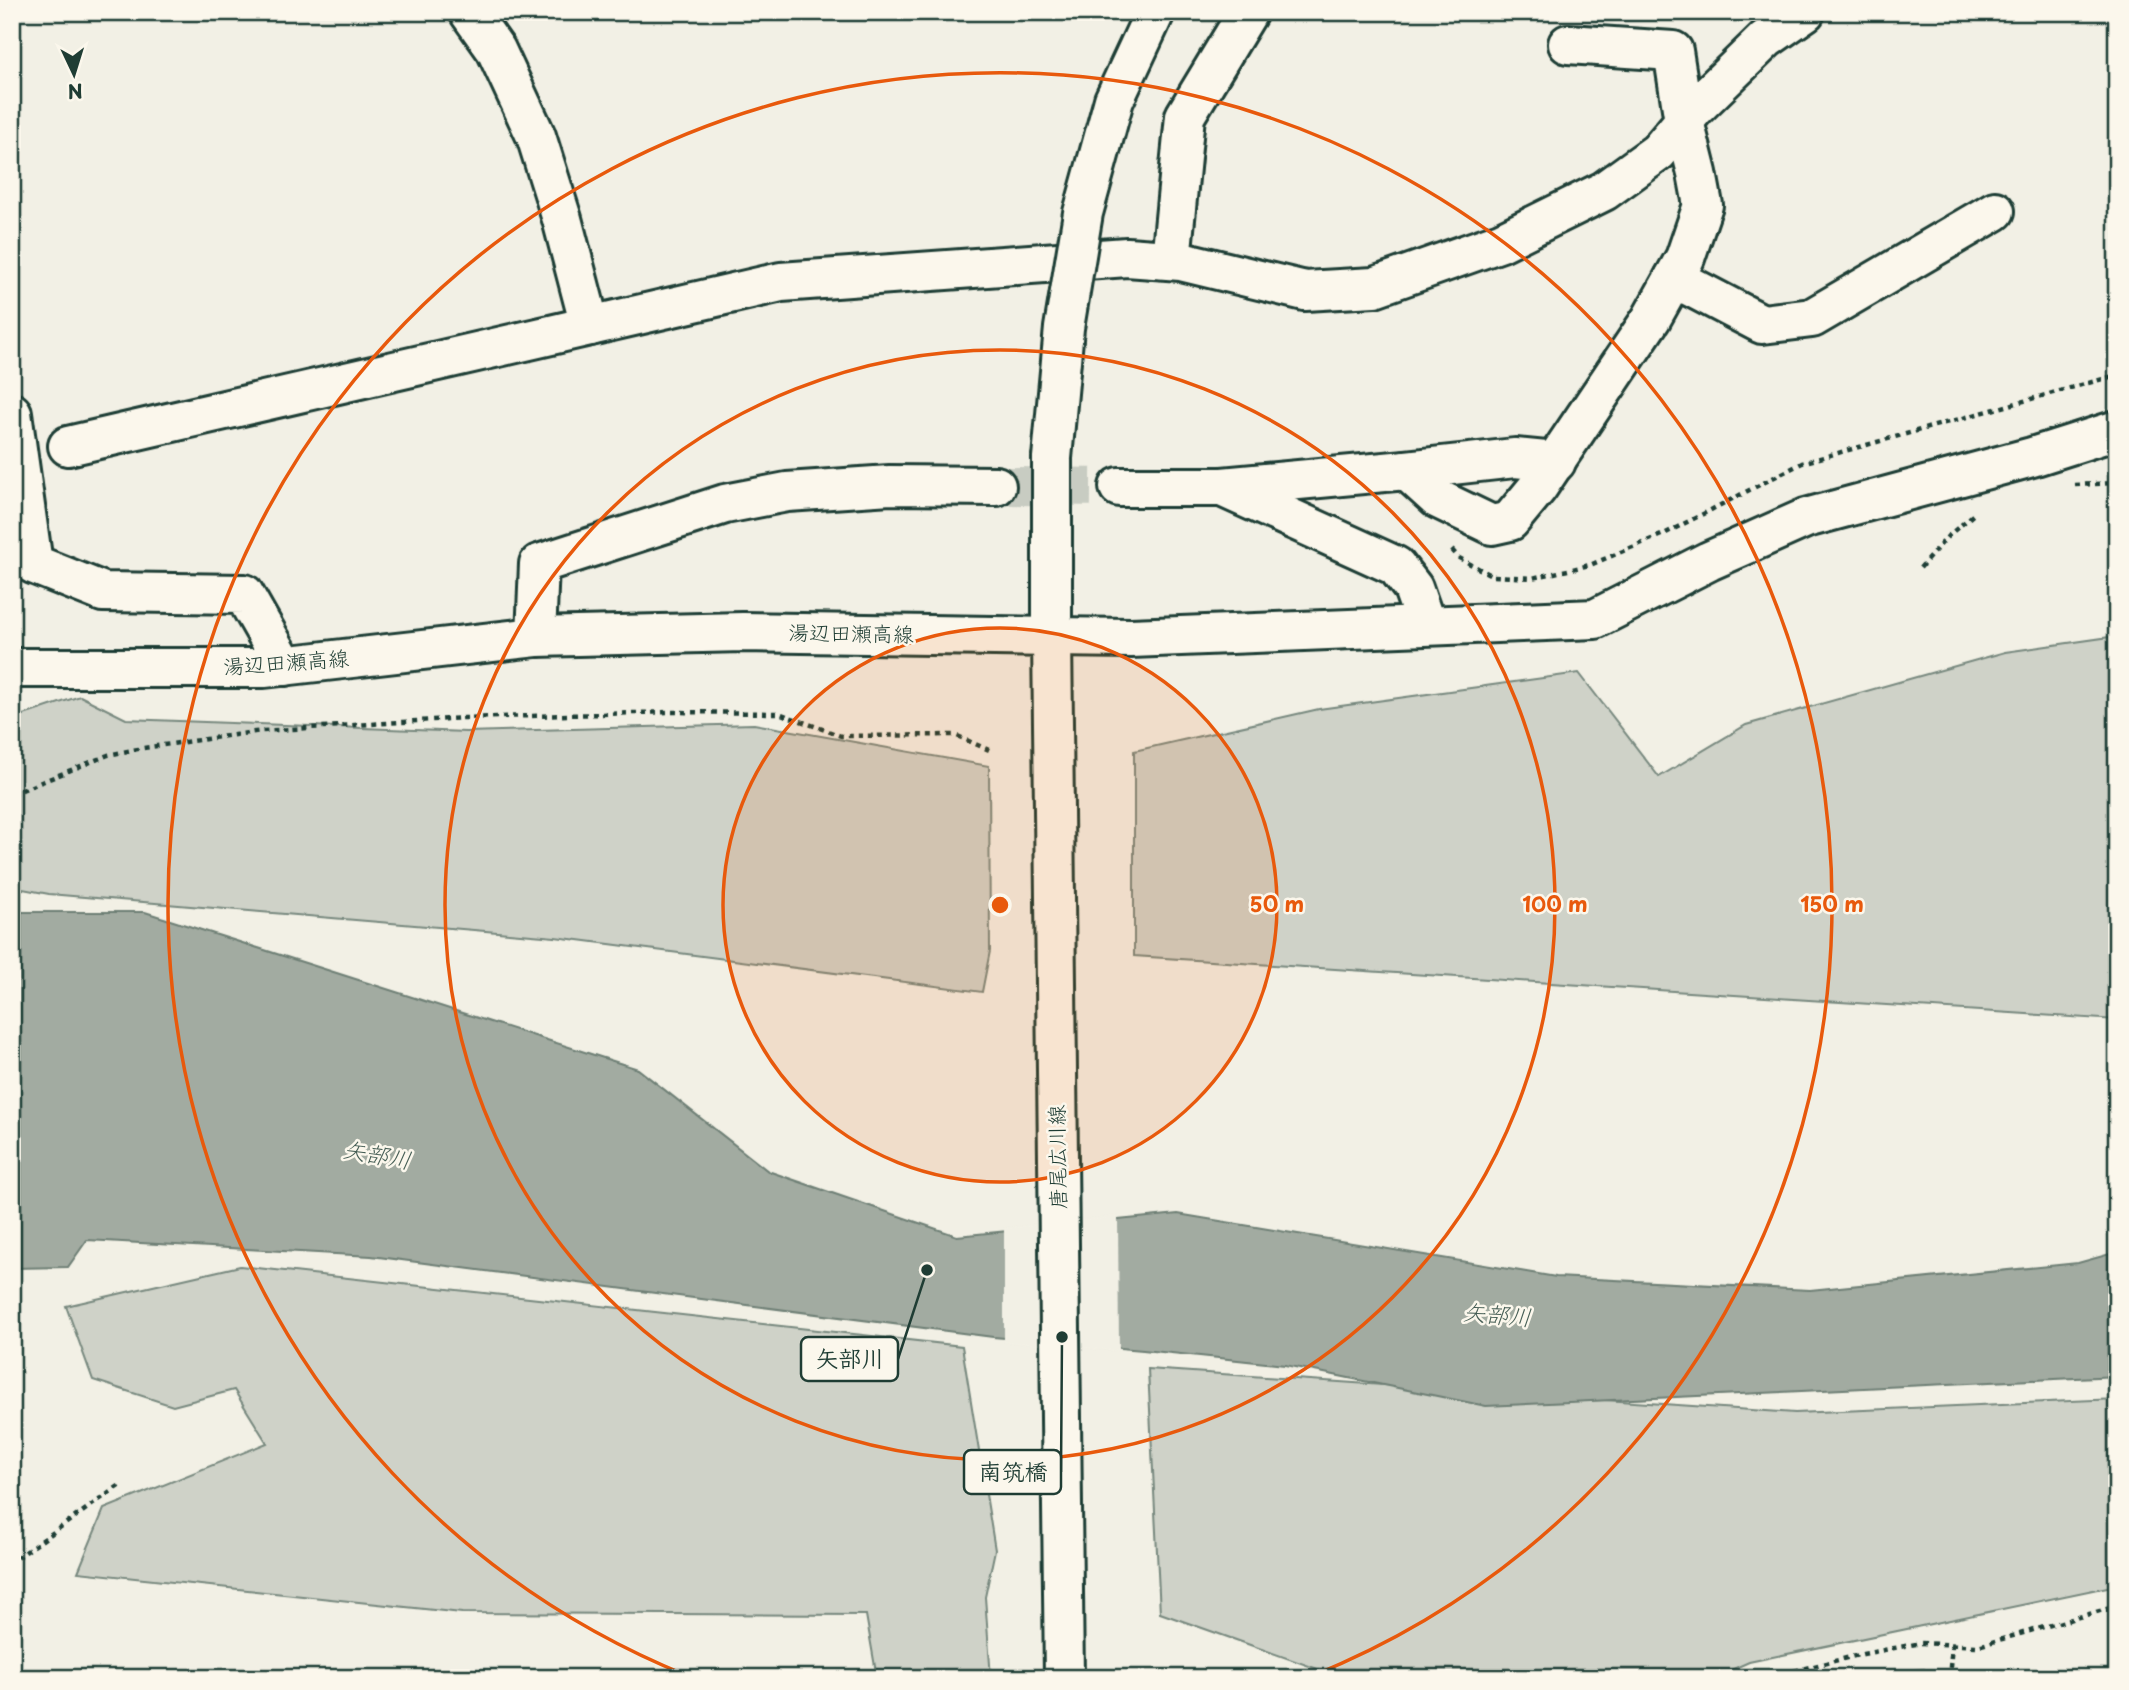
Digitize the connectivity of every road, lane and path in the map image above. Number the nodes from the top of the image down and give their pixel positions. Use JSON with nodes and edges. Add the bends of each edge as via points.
{"nodes":[{"id":1,"x":468,"y":12,"type":"edge"},
{"id":2,"x":1155,"y":12,"type":"edge"},
{"id":3,"x":1248,"y":12,"type":"edge"},
{"id":4,"x":1805,"y":12,"type":"edge"},
{"id":5,"x":1569,"y":44,"type":"dead end"},
{"id":6,"x":1684,"y":121,"type":"junction"},
{"id":7,"x":1994,"y":211,"type":"dead end"},
{"id":8,"x":1171,"y":260,"type":"junction"},
{"id":9,"x":1674,"y":278,"type":"junction"},
{"id":10,"x":590,"y":326,"type":"junction"},
{"id":11,"x":2117,"y":375,"type":"edge"},
{"id":12,"x":12,"y":413,"type":"edge"},
{"id":13,"x":2117,"y":430,"type":"edge"},
{"id":14,"x":68,"y":446,"type":"dead end"},
{"id":15,"x":1556,"y":461,"type":"junction"},
{"id":16,"x":1406,"y":470,"type":"junction"},
{"id":17,"x":996,"y":486,"type":"tunnel mouth"},
{"id":18,"x":1119,"y":486,"type":"tunnel mouth"},
{"id":19,"x":1222,"y":487,"type":"junction"},
{"id":20,"x":1976,"y":513,"type":"dead end"},
{"id":21,"x":1451,"y":549,"type":"dead end"},
{"id":22,"x":1920,"y":568,"type":"dead end"},
{"id":23,"x":1426,"y":625,"type":"junction"},
{"id":24,"x":536,"y":637,"type":"junction"},
{"id":25,"x":1052,"y":637,"type":"junction"},
{"id":26,"x":285,"y":666,"type":"junction"},
{"id":27,"x":12,"y":668,"type":"edge"},
{"id":28,"x":989,"y":750,"type":"dead end"},
{"id":29,"x":12,"y":794,"type":"edge"},
{"id":30,"x":123,"y":1483,"type":"dead end"},
{"id":31,"x":17,"y":1558,"type":"dead end"},
{"id":32,"x":2117,"y":1608,"type":"edge"},
{"id":33,"x":1952,"y":1644,"type":"junction"},
{"id":34,"x":1064,"y":1678,"type":"edge"},
{"id":35,"x":1765,"y":1678,"type":"edge"},
{"id":36,"x":1949,"y":1678,"type":"edge"}],
"edges":[{"from":1,"to":10,"type":"street","via":[[496,50],[536,136]]},
{"from":2,"to":25,"type":"street","bridge":true,"via":[[1114,100],[1083,213],[1064,328],[1052,458]]},
{"from":3,"to":8,"type":"street","via":[[1185,116]]},
{"from":4,"to":6,"type":"street","via":[[1766,39]]},
{"from":5,"to":6,"type":"street","via":[[1673,51]]},
{"from":6,"to":8,"type":"street","via":[[1658,152],[1604,191],[1501,242],[1374,287],[1305,291]]},
{"from":6,"to":9,"type":"street","via":[[1703,205]]},
{"from":7,"to":9,"type":"street","via":[[1812,318],[1762,324]]},
{"from":8,"to":10,"type":"street","via":[[1127,257],[781,282]]},
{"from":9,"to":15,"type":"street"},
{"from":10,"to":14,"type":"street"},
{"from":11,"to":21,"type":"path","via":[[1802,463],[1666,533],[1590,565],[1532,578],[1493,576]]},
{"from":12,"to":26,"type":"street","via":[[33,564],[103,592],[244,594]]},
{"from":13,"to":23,"type":"street","name":"湯辺田瀬高線","via":[[1807,518],[1595,619]]},
{"from":15,"to":16,"type":"street","via":[[1516,458]]},
{"from":15,"to":16,"type":"street","via":[[1510,522],[1492,525],[1438,499]]},
{"from":16,"to":19,"type":"street"},
{"from":17,"to":24,"type":"street","via":[[890,485],[787,492],[725,504],[538,564]]},
{"from":18,"to":19,"type":"street"},
{"from":19,"to":23,"type":"street","via":[[1396,566],[1413,588]]},
{"from":20,"to":22,"type":"path"},
{"from":23,"to":25,"type":"street","name":"湯辺田瀬高線","via":[[1131,638]]},
{"from":24,"to":25,"type":"street","name":"湯辺田瀬高線","via":[[743,632]]},
{"from":24,"to":26,"type":"street","name":"湯辺田瀬高線"},
{"from":25,"to":34,"type":"street","name":"唐尾広川線"},
{"from":26,"to":27,"type":"street","name":"湯辺田瀬高線"},
{"from":28,"to":29,"type":"path","via":[[955,735],[841,736],[779,713],[464,718],[262,731],[143,748],[108,755]]},
{"from":30,"to":31,"type":"path"},
{"from":32,"to":33,"type":"path","via":[[1978,1646]]},
{"from":33,"to":35,"type":"path","via":[[1921,1643]]},
{"from":33,"to":36,"type":"path"}]}
